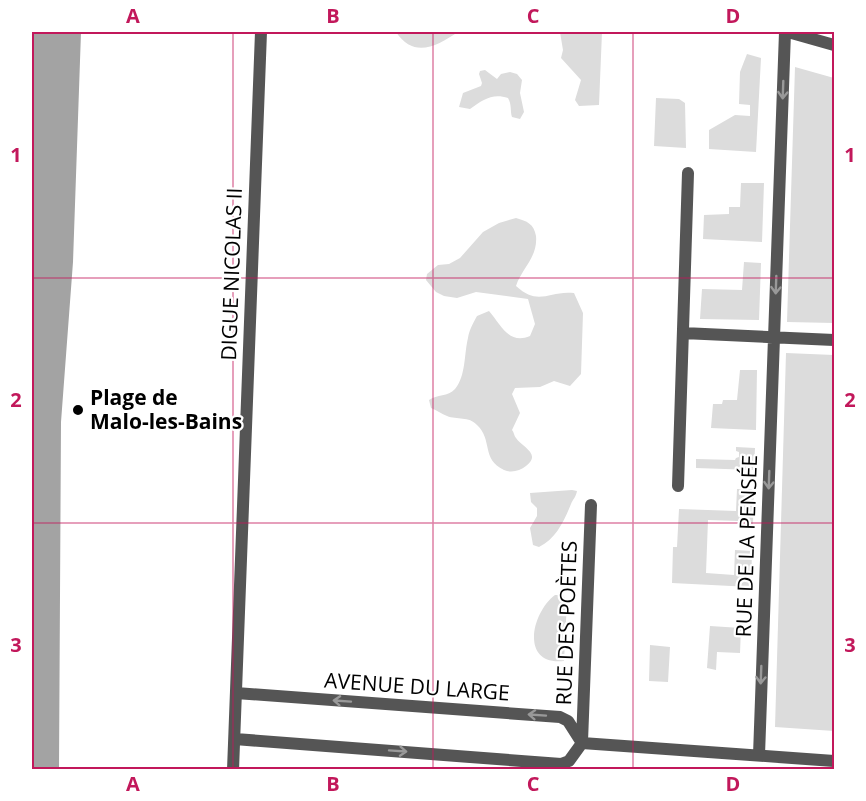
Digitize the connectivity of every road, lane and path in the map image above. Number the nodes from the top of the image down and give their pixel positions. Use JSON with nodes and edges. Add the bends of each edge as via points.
{"nodes":[{"id":1,"x":261,"y":32,"type":"edge"},
{"id":2,"x":786,"y":32,"type":"edge"},
{"id":3,"x":834,"y":45,"type":"edge"},
{"id":4,"x":688,"y":173,"type":"dead end"},
{"id":5,"x":683,"y":333,"type":"junction"},
{"id":6,"x":774,"y":338,"type":"junction"},
{"id":7,"x":834,"y":340,"type":"edge"},
{"id":8,"x":678,"y":486,"type":"dead end"},
{"id":9,"x":591,"y":505,"type":"dead end"},
{"id":10,"x":236,"y":693,"type":"junction"},
{"id":11,"x":234,"y":739,"type":"junction"},
{"id":12,"x":582,"y":743,"type":"junction"},
{"id":13,"x":759,"y":755,"type":"junction"},
{"id":14,"x":834,"y":761,"type":"edge"},
{"id":15,"x":233,"y":770,"type":"edge"}],
"edges":[{"from":1,"to":10,"type":"street","name":"DIGUE NICOLAS II"},
{"from":2,"to":3,"type":"street"},
{"from":2,"to":6,"type":"street","name":"RUE DE LA PENSÉE","one_way":true},
{"from":4,"to":5,"type":"street"},
{"from":5,"to":6,"type":"street"},
{"from":5,"to":8,"type":"street"},
{"from":6,"to":7,"type":"street"},
{"from":6,"to":13,"type":"street","name":"RUE DE LA PENSÉE","one_way":true},
{"from":9,"to":12,"type":"street","name":"RUE DES POÈTES"},
{"from":10,"to":11,"type":"street","name":"DIGUE NICOLAS II"},
{"from":12,"to":10,"type":"street","name":"AVENUE DU LARGE","one_way":true,"via":[[568,721],[560,717]]},
{"from":11,"to":12,"type":"street","one_way":true,"via":[[561,764],[569,761]]},
{"from":11,"to":15,"type":"street","name":"DIGUE NICOLAS II"},
{"from":12,"to":13,"type":"street"},
{"from":13,"to":14,"type":"street"}]}
